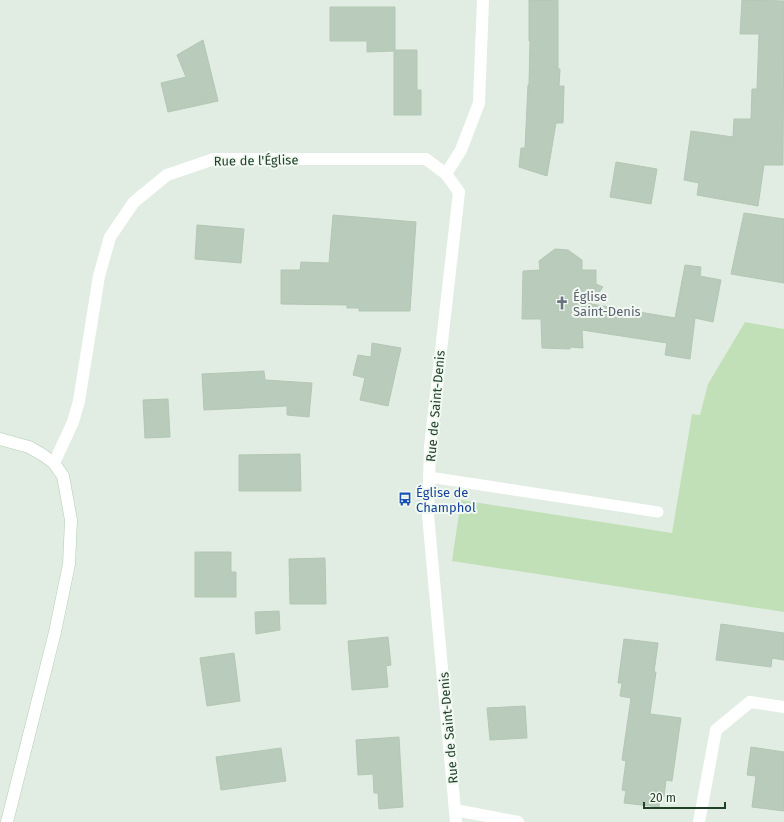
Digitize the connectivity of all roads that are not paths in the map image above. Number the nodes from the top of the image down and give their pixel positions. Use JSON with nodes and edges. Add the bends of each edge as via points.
{"nodes":[{"id":1,"x":483,"y":0,"type":"edge"},
{"id":2,"x":446,"y":174,"type":"junction"},
{"id":3,"x":5,"y":440,"type":"edge"},
{"id":4,"x":54,"y":463,"type":"junction"},
{"id":5,"x":429,"y":477,"type":"junction"},
{"id":6,"x":658,"y":512,"type":"dead end"},
{"id":7,"x":784,"y":707,"type":"edge"},
{"id":8,"x":455,"y":810,"type":"junction"},
{"id":9,"x":7,"y":822,"type":"edge"},
{"id":10,"x":456,"y":822,"type":"edge"},
{"id":11,"x":518,"y":822,"type":"edge"},
{"id":12,"x":698,"y":822,"type":"edge"}],
"edges":[{"from":1,"to":2,"type":"street","via":[[479,103],[461,150]]},
{"from":2,"to":4,"type":"street","name":"Rue de l'Église","via":[[426,159],[214,159],[167,175],[134,202],[110,237],[98,276],[79,401],[73,422]]},
{"from":2,"to":5,"type":"street","name":"Rue de Saint-Denis","via":[[459,192],[430,440]]},
{"from":3,"to":4,"type":"street","via":[[29,447]]},
{"from":4,"to":9,"type":"street","via":[[63,476],[71,520],[69,564],[55,632]]},
{"from":5,"to":6,"type":"lane"},
{"from":5,"to":8,"type":"street","name":"Rue de Saint-Denis","via":[[428,515]]},
{"from":7,"to":12,"type":"street","via":[[750,702],[716,730]]},
{"from":8,"to":10,"type":"street","name":"Rue de Saint-Denis"},
{"from":8,"to":11,"type":"street"}]}
